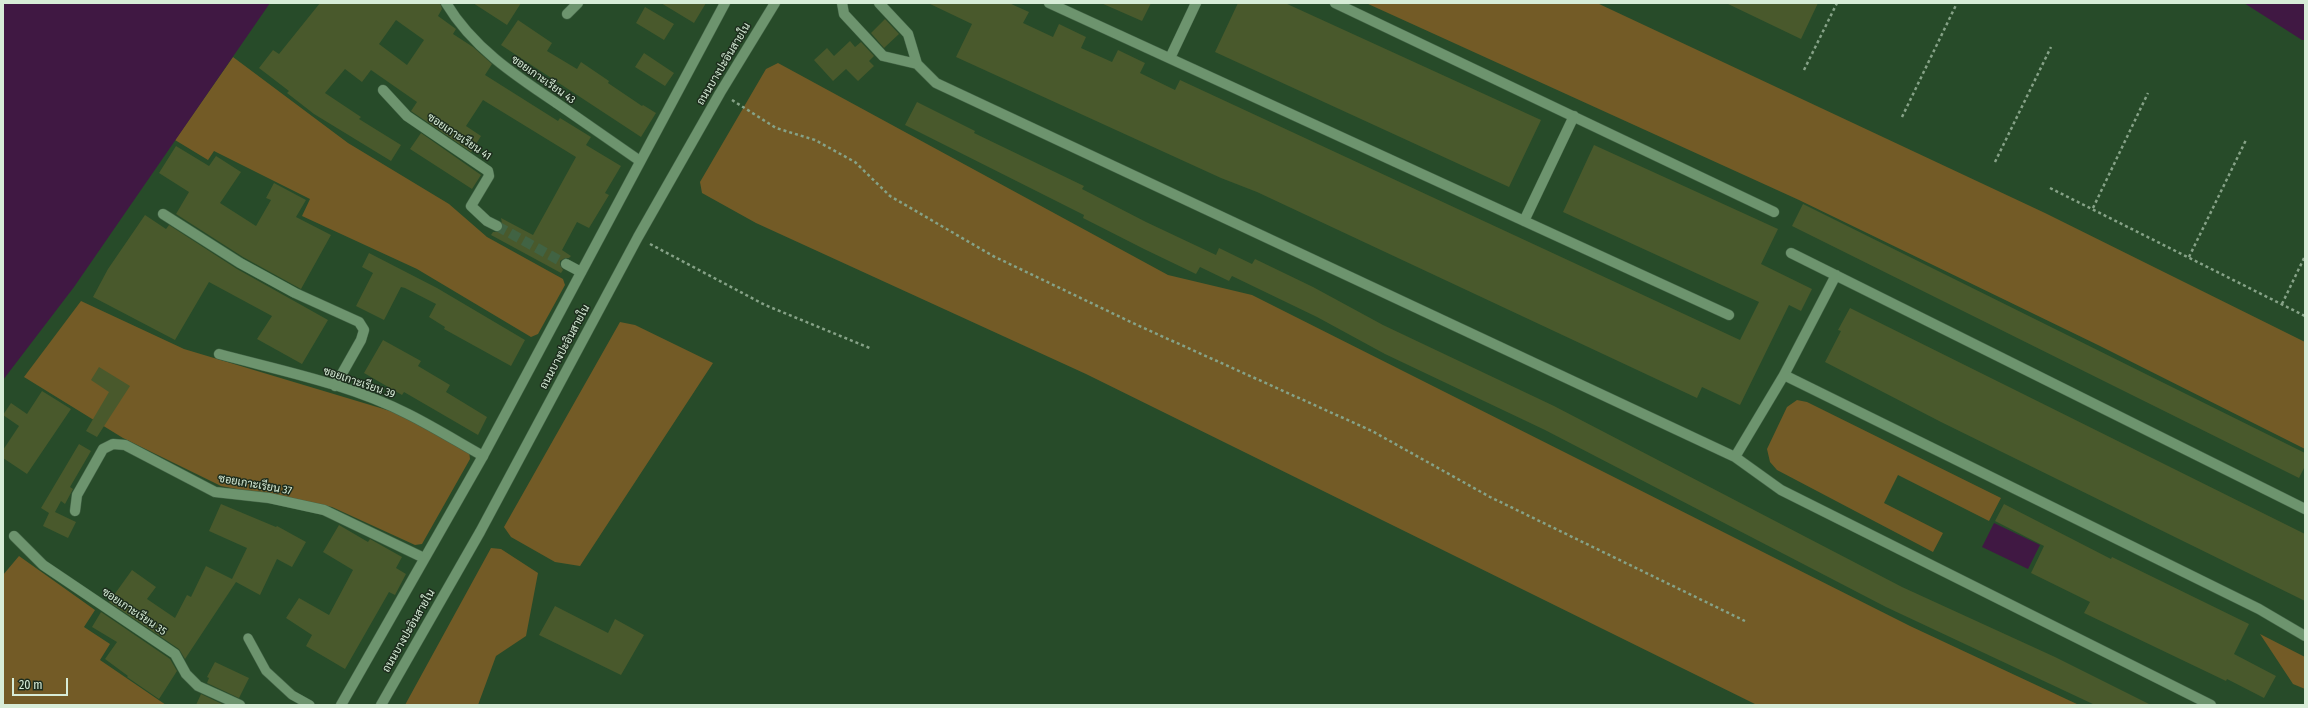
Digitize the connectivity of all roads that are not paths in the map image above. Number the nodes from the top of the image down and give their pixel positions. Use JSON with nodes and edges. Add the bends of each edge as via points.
{"nodes":[{"id":1,"x":446,"y":3,"type":"edge"},
{"id":2,"x":578,"y":3,"type":"edge"},
{"id":3,"x":725,"y":3,"type":"edge"},
{"id":4,"x":775,"y":3,"type":"edge"},
{"id":5,"x":842,"y":3,"type":"edge"},
{"id":6,"x":879,"y":3,"type":"edge"},
{"id":7,"x":1049,"y":3,"type":"edge"},
{"id":8,"x":1196,"y":3,"type":"edge"},
{"id":9,"x":1335,"y":3,"type":"edge"},
{"id":10,"x":567,"y":14,"type":"dead end"},
{"id":11,"x":1170,"y":58,"type":"junction"},
{"id":12,"x":917,"y":64,"type":"junction"},
{"id":13,"x":383,"y":90,"type":"dead end"},
{"id":14,"x":1574,"y":116,"type":"junction"},
{"id":15,"x":640,"y":161,"type":"junction"},
{"id":16,"x":1774,"y":212,"type":"dead end"},
{"id":17,"x":163,"y":214,"type":"dead end"},
{"id":18,"x":1524,"y":221,"type":"junction"},
{"id":19,"x":497,"y":226,"type":"tunnel mouth"},
{"id":20,"x":1791,"y":253,"type":"dead end"},
{"id":21,"x":566,"y":264,"type":"tunnel mouth"},
{"id":22,"x":581,"y":272,"type":"junction"},
{"id":23,"x":1836,"y":275,"type":"junction"},
{"id":24,"x":1729,"y":315,"type":"dead end"},
{"id":25,"x":219,"y":354,"type":"dead end"},
{"id":26,"x":1784,"y":374,"type":"junction"},
{"id":27,"x":335,"y":386,"type":"junction"},
{"id":28,"x":483,"y":456,"type":"junction"},
{"id":29,"x":1735,"y":457,"type":"junction"},
{"id":30,"x":2305,"y":509,"type":"edge"},
{"id":31,"x":75,"y":511,"type":"dead end"},
{"id":32,"x":14,"y":536,"type":"dead end"},
{"id":33,"x":424,"y":558,"type":"junction"},
{"id":34,"x":2305,"y":636,"type":"edge"},
{"id":35,"x":248,"y":638,"type":"dead end"},
{"id":36,"x":240,"y":705,"type":"edge"},
{"id":37,"x":310,"y":705,"type":"edge"},
{"id":38,"x":341,"y":705,"type":"edge"},
{"id":39,"x":380,"y":705,"type":"edge"},
{"id":40,"x":2211,"y":705,"type":"edge"}],
"edges":[{"from":1,"to":15,"type":"street","name":"ซอยเกาะเรียน 43","via":[[473,38],[506,69]]},
{"from":2,"to":10,"type":"street"},
{"from":3,"to":15,"type":"street","name":"ถนนบางปะอินสายใน"},
{"from":4,"to":39,"type":"street","name":"ถนนบางปะอินสายใน","via":[[720,93],[638,238],[480,532]]},
{"from":5,"to":12,"type":"street","via":[[844,14],[883,56]]},
{"from":6,"to":12,"type":"street","via":[[908,34]]},
{"from":7,"to":11,"type":"street"},
{"from":8,"to":11,"type":"street"},
{"from":9,"to":14,"type":"street"},
{"from":11,"to":18,"type":"street"},
{"from":12,"to":29,"type":"street","via":[[936,84]]},
{"from":13,"to":19,"type":"street","name":"ซอยเกาะเรียน 41","via":[[407,116],[488,171],[489,176],[471,206],[487,221]]},
{"from":14,"to":16,"type":"street"},
{"from":14,"to":18,"type":"street"},
{"from":15,"to":22,"type":"street","name":"ถนนบางปะอินสายใน"},
{"from":17,"to":27,"type":"street","via":[[240,263],[295,293],[359,322],[364,330],[361,340]]},
{"from":18,"to":24,"type":"street"},
{"from":20,"to":23,"type":"street"},
{"from":21,"to":22,"type":"street"},
{"from":22,"to":28,"type":"street","name":"ถนนบางปะอินสายใน"},
{"from":23,"to":26,"type":"street"},
{"from":23,"to":30,"type":"street"},
{"from":25,"to":27,"type":"street","name":"ซอยเกาะเรียน 39"},
{"from":26,"to":29,"type":"street"},
{"from":26,"to":34,"type":"street","via":[[2259,609]]},
{"from":27,"to":28,"type":"street","name":"ซอยเกาะเรียน 39","via":[[408,414]]},
{"from":28,"to":33,"type":"street","name":"ถนนบางปะอินสายใน"},
{"from":29,"to":40,"type":"street","via":[[1781,490]]},
{"from":31,"to":33,"type":"street","name":"ซอยเกาะเรียน 37","via":[[77,494],[103,449],[113,444],[124,445],[215,492],[269,498],[324,510]]},
{"from":32,"to":36,"type":"street","name":"ซอยเกาะเรียน 35","via":[[43,565],[175,654],[186,674],[198,686]]},
{"from":33,"to":38,"type":"street","name":"ถนนบางปะอินสายใน"},
{"from":35,"to":37,"type":"lane","via":[[266,671],[292,695]]}]}
